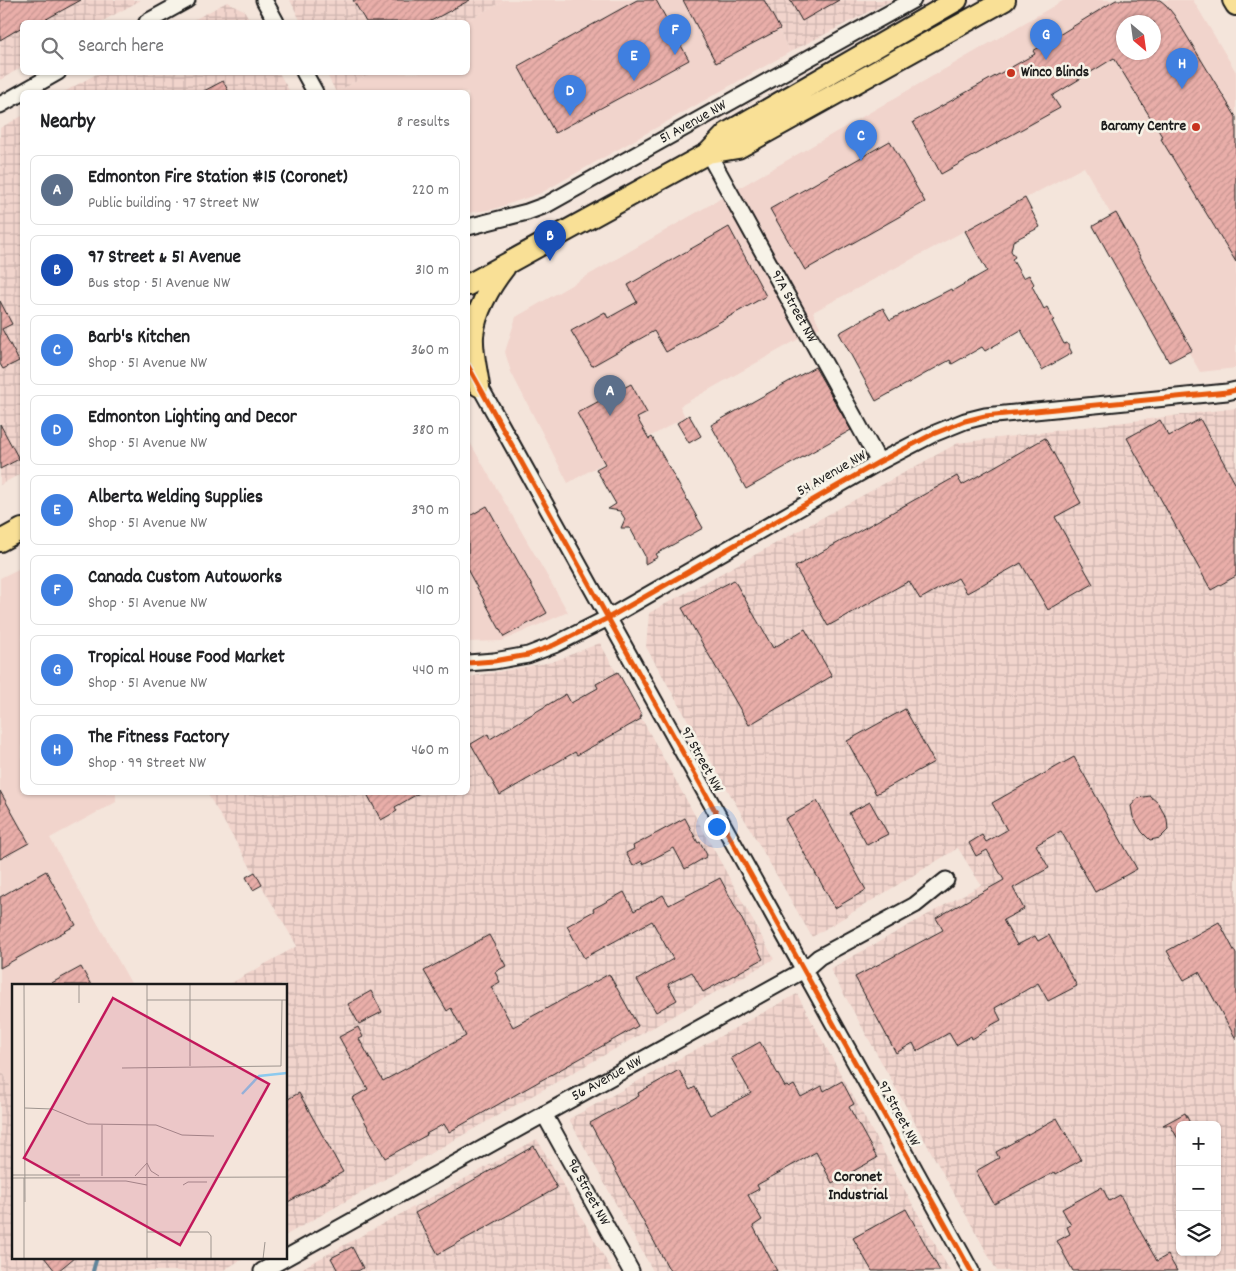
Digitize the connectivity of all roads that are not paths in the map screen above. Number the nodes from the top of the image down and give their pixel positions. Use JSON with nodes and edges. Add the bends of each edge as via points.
{"nodes":[{"id":1,"x":186,"y":0,"type":"edge"},
{"id":2,"x":264,"y":0,"type":"edge"},
{"id":3,"x":913,"y":0,"type":"edge"},
{"id":4,"x":1005,"y":0,"type":"edge"},
{"id":5,"x":1233,"y":0,"type":"edge"},
{"id":6,"x":952,"y":1,"type":"edge"},
{"id":7,"x":1236,"y":5,"type":"edge"},
{"id":8,"x":151,"y":20,"type":"edge"},
{"id":9,"x":275,"y":20,"type":"edge"},
{"id":10,"x":962,"y":23,"type":"junction"},
{"id":11,"x":53,"y":75,"type":"edge"},
{"id":12,"x":306,"y":75,"type":"edge"},
{"id":13,"x":26,"y":90,"type":"edge"},
{"id":14,"x":315,"y":90,"type":"edge"},
{"id":15,"x":20,"y":94,"type":"edge"},
{"id":16,"x":0,"y":105,"type":"edge"},
{"id":17,"x":708,"y":153,"type":"junction"},
{"id":18,"x":470,"y":227,"type":"edge"},
{"id":19,"x":508,"y":263,"type":"junction"},
{"id":20,"x":470,"y":284,"type":"edge"},
{"id":21,"x":473,"y":382,"type":"edge"},
{"id":22,"x":1236,"y":390,"type":"edge"},
{"id":23,"x":879,"y":462,"type":"junction"},
{"id":24,"x":20,"y":530,"type":"edge"},
{"id":25,"x":0,"y":541,"type":"edge"},
{"id":26,"x":608,"y":618,"type":"junction"},
{"id":27,"x":470,"y":663,"type":"edge"},
{"id":28,"x":946,"y":880,"type":"dead end"},
{"id":29,"x":804,"y":970,"type":"junction"},
{"id":30,"x":544,"y":1114,"type":"junction"},
{"id":31,"x":288,"y":1257,"type":"edge"},
{"id":32,"x":285,"y":1258,"type":"edge"},
{"id":33,"x":262,"y":1271,"type":"edge"},
{"id":34,"x":631,"y":1271,"type":"edge"},
{"id":35,"x":971,"y":1271,"type":"edge"}],
"edges":[{"from":1,"to":8,"type":"street"},
{"from":2,"to":9,"type":"street"},
{"from":3,"to":18,"type":"street","name":"51 Avenue NW","via":[[546,205]]},
{"from":4,"to":10,"type":"main road","name":"51 Avenue NW"},
{"from":5,"to":7,"type":"main road"},
{"from":6,"to":10,"type":"street","name":"51 Avenue NW"},
{"from":6,"to":17,"type":"main road","name":"51 Avenue NW","via":[[728,133]]},
{"from":10,"to":17,"type":"main road","name":"51 Avenue NW","via":[[738,148]]},
{"from":11,"to":13,"type":"street"},
{"from":12,"to":14,"type":"street"},
{"from":15,"to":16,"type":"street"},
{"from":17,"to":19,"type":"main road","name":"51 Avenue NW"},
{"from":17,"to":23,"type":"street","name":"97A Street NW"},
{"from":19,"to":20,"type":"main road","name":"51 Avenue NW"},
{"from":19,"to":21,"type":"main road","via":[[476,319]]},
{"from":21,"to":26,"type":"street","name":"97 Street NW"},
{"from":22,"to":23,"type":"street","name":"54 Avenue NW","via":[[985,416],[933,434]]},
{"from":23,"to":26,"type":"street","name":"54 Avenue NW"},
{"from":24,"to":25,"type":"main road"},
{"from":26,"to":27,"type":"street","name":"54 Avenue NW","via":[[528,655]]},
{"from":26,"to":29,"type":"street","name":"97 Street NW"},
{"from":28,"to":29,"type":"street","name":"56 Avenue NW","via":[[915,904],[819,957]]},
{"from":29,"to":30,"type":"street","name":"56 Avenue NW"},
{"from":29,"to":35,"type":"street","name":"97 Street NW"},
{"from":30,"to":31,"type":"street","name":"56 Avenue NW"},
{"from":30,"to":34,"type":"street","name":"96 Street NW"},
{"from":32,"to":33,"type":"street","name":"56 Avenue NW"}]}
